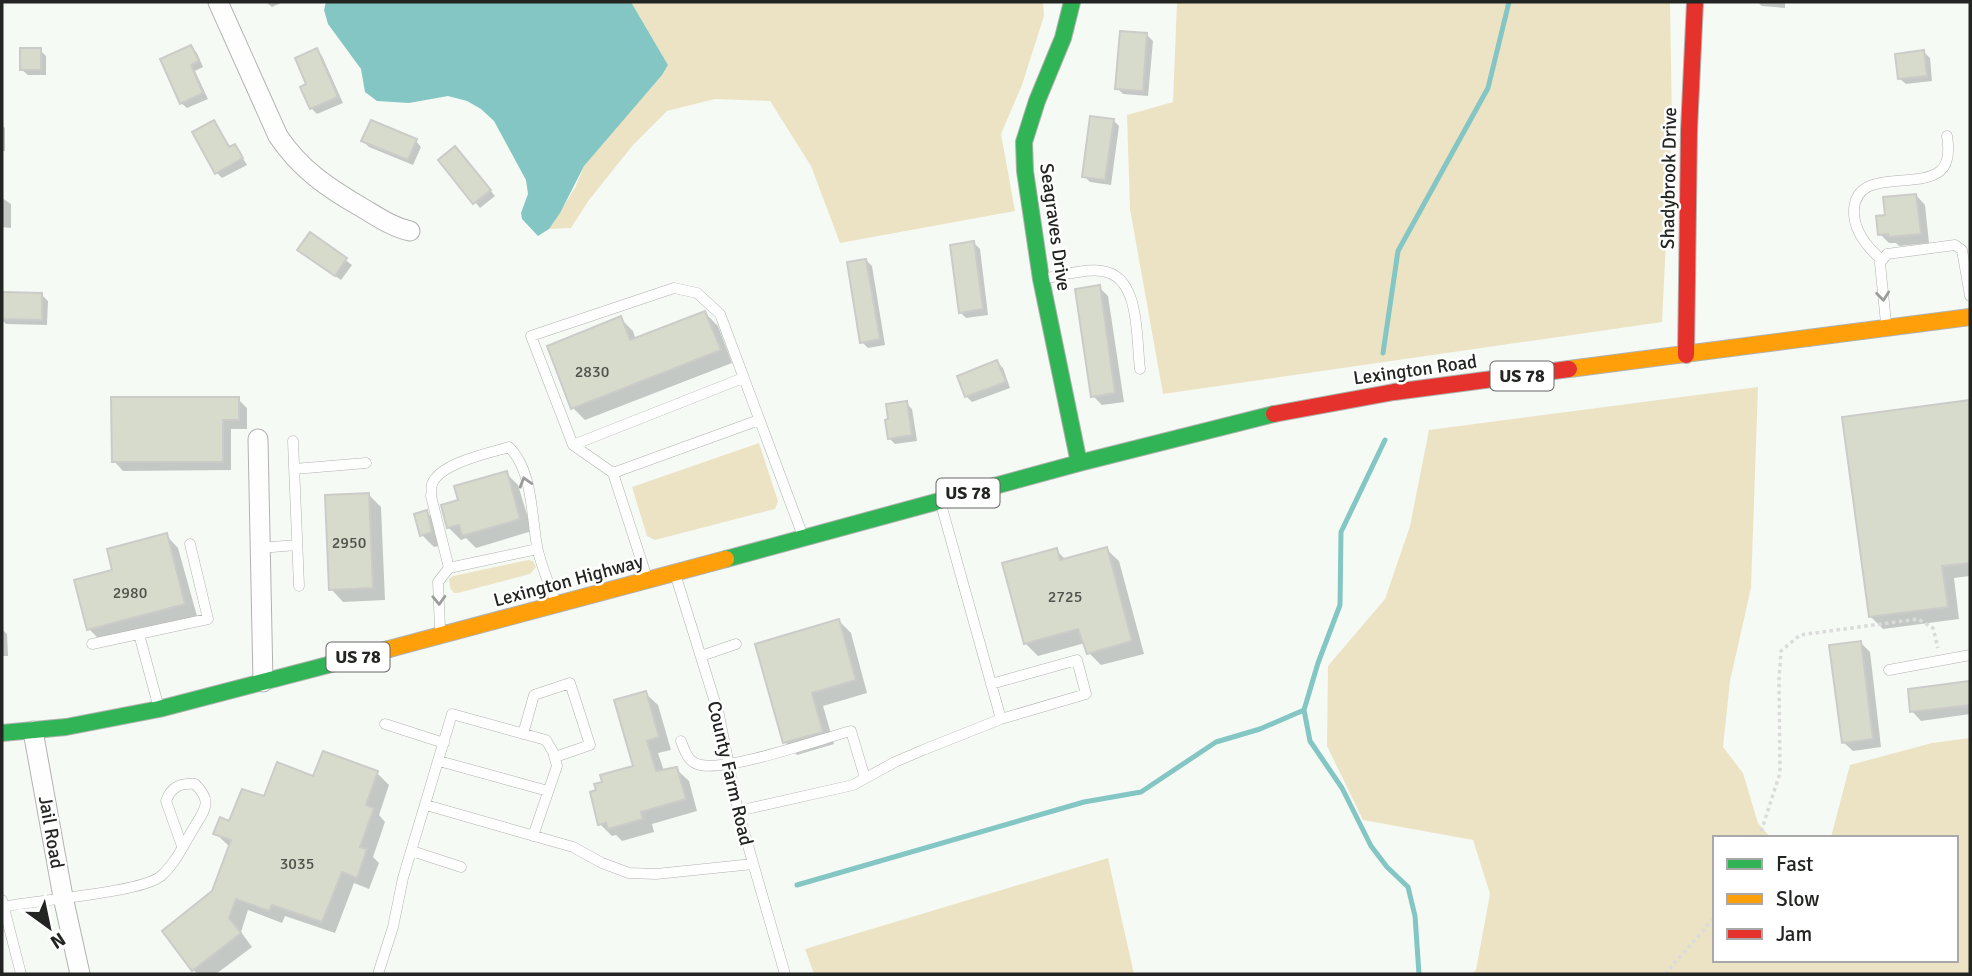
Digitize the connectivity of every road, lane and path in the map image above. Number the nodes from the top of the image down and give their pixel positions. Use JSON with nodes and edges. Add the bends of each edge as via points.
{"nodes":[{"id":1,"x":218,"y":2,"type":"edge"},
{"id":2,"x":1072,"y":2,"type":"edge"},
{"id":3,"x":1695,"y":2,"type":"edge"},
{"id":4,"x":1947,"y":136,"type":"dead end"},
{"id":5,"x":411,"y":231,"type":"dead end"},
{"id":6,"x":1881,"y":262,"type":"junction"},
{"id":7,"x":1041,"y":279,"type":"junction"},
{"id":8,"x":1970,"y":296,"type":"edge"},
{"id":9,"x":1970,"y":317,"type":"edge"},
{"id":10,"x":1887,"y":328,"type":"junction"},
{"id":11,"x":1686,"y":355,"type":"junction"},
{"id":12,"x":1140,"y":369,"type":"dead end"},
{"id":13,"x":743,"y":378,"type":"junction"},
{"id":14,"x":759,"y":421,"type":"junction"},
{"id":15,"x":258,"y":439,"type":"dead end"},
{"id":16,"x":293,"y":442,"type":"dead end"},
{"id":17,"x":573,"y":445,"type":"junction"},
{"id":18,"x":366,"y":463,"type":"dead end"},
{"id":19,"x":1079,"y":463,"type":"junction"},
{"id":20,"x":294,"y":470,"type":"junction"},
{"id":21,"x":613,"y":474,"type":"junction"},
{"id":22,"x":940,"y":500,"type":"junction"},
{"id":23,"x":803,"y":538,"type":"junction"},
{"id":24,"x":190,"y":544,"type":"dead end"},
{"id":25,"x":297,"y":545,"type":"junction"},
{"id":26,"x":260,"y":548,"type":"junction"},
{"id":27,"x":537,"y":549,"type":"junction"},
{"id":28,"x":449,"y":568,"type":"junction"},
{"id":29,"x":675,"y":573,"type":"junction"},
{"id":30,"x":648,"y":580,"type":"junction"},
{"id":31,"x":299,"y":586,"type":"dead end"},
{"id":32,"x":556,"y":605,"type":"junction"},
{"id":33,"x":139,"y":634,"type":"junction"},
{"id":34,"x":440,"y":636,"type":"junction"},
{"id":35,"x":92,"y":644,"type":"dead end"},
{"id":36,"x":736,"y":644,"type":"dead end"},
{"id":37,"x":1970,"y":655,"type":"edge"},
{"id":38,"x":701,"y":656,"type":"junction"},
{"id":39,"x":1941,"y":661,"type":"junction"},
{"id":40,"x":1889,"y":670,"type":"dead end"},
{"id":41,"x":263,"y":682,"type":"junction"},
{"id":42,"x":991,"y":684,"type":"junction"},
{"id":43,"x":159,"y":709,"type":"junction"},
{"id":44,"x":1001,"y":719,"type":"junction"},
{"id":45,"x":385,"y":724,"type":"dead end"},
{"id":46,"x":33,"y":731,"type":"junction"},
{"id":47,"x":2,"y":733,"type":"edge"},
{"id":48,"x":523,"y":734,"type":"junction"},
{"id":49,"x":681,"y":741,"type":"dead end"},
{"id":50,"x":444,"y":743,"type":"junction"},
{"id":51,"x":555,"y":757,"type":"junction"},
{"id":52,"x":439,"y":761,"type":"junction"},
{"id":53,"x":727,"y":765,"type":"junction"},
{"id":54,"x":864,"y":778,"type":"junction"},
{"id":55,"x":548,"y":791,"type":"junction"},
{"id":56,"x":426,"y":805,"type":"junction"},
{"id":57,"x":737,"y":811,"type":"junction"},
{"id":58,"x":533,"y":836,"type":"junction"},
{"id":59,"x":1760,"y":836,"type":"edge"},
{"id":60,"x":182,"y":846,"type":"junction"},
{"id":61,"x":412,"y":851,"type":"junction"},
{"id":62,"x":753,"y":864,"type":"junction"},
{"id":63,"x":461,"y":866,"type":"dead end"},
{"id":64,"x":63,"y":897,"type":"junction"},
{"id":65,"x":2,"y":905,"type":"edge"},
{"id":66,"x":1713,"y":919,"type":"edge"},
{"id":67,"x":21,"y":974,"type":"edge"},
{"id":68,"x":80,"y":974,"type":"edge"},
{"id":69,"x":378,"y":974,"type":"edge"},
{"id":70,"x":785,"y":974,"type":"edge"},
{"id":71,"x":1665,"y":974,"type":"edge"}],
"edges":[{"from":1,"to":5,"type":"street","via":[[278,136],[290,153],[329,188],[394,227]]},
{"from":2,"to":7,"type":"main road","name":"Seagraves Drive","via":[[1024,142]]},
{"from":3,"to":11,"type":"main road","name":"Shadybrook Drive"},
{"from":4,"to":6,"type":"lane","via":[[1947,164],[1938,173],[1922,179],[1879,182],[1855,198],[1858,229]]},
{"from":6,"to":8,"type":"lane","via":[[1887,254],[1955,245],[1962,250]]},
{"from":6,"to":10,"type":"lane","one_way":true},
{"from":7,"to":12,"type":"lane","via":[[1100,270],[1116,275],[1132,298]]},
{"from":7,"to":19,"type":"main road","name":"Seagraves Drive"},
{"from":9,"to":10,"type":"main road","name":"Lexington Road","number":"US 78"},
{"from":10,"to":11,"type":"main road","name":"Lexington Road","number":"US 78"},
{"from":11,"to":19,"type":"main road","name":"Lexington Road","number":"US 78","via":[[1342,401]]},
{"from":13,"to":14,"type":"lane"},
{"from":13,"to":17,"type":"lane"},
{"from":13,"to":17,"type":"lane","via":[[720,314],[697,293],[674,288],[531,336]]},
{"from":14,"to":21,"type":"lane"},
{"from":14,"to":23,"type":"lane"},
{"from":15,"to":26,"type":"street"},
{"from":16,"to":20,"type":"lane"},
{"from":17,"to":21,"type":"lane"},
{"from":18,"to":20,"type":"lane"},
{"from":19,"to":22,"type":"main road","name":"Lexington Highway","number":"US 78"},
{"from":20,"to":25,"type":"lane"},
{"from":21,"to":30,"type":"lane"},
{"from":22,"to":23,"type":"main road","name":"Lexington Highway","number":"US 78"},
{"from":22,"to":42,"type":"lane"},
{"from":23,"to":29,"type":"main road","name":"Lexington Highway","number":"US 78"},
{"from":24,"to":33,"type":"lane","via":[[208,619]]},
{"from":25,"to":26,"type":"lane"},
{"from":25,"to":31,"type":"lane"},
{"from":26,"to":41,"type":"street"},
{"from":27,"to":28,"type":"lane"},
{"from":27,"to":28,"type":"lane","one_way":true,"via":[[528,489],[517,456],[509,447],[442,471],[432,484]]},
{"from":27,"to":32,"type":"lane"},
{"from":28,"to":34,"type":"lane","one_way":true,"via":[[438,582]]},
{"from":29,"to":30,"type":"main road","name":"Lexington Highway","number":"US 78"},
{"from":29,"to":38,"type":"lane","name":"County Farm Road"},
{"from":30,"to":32,"type":"main road","name":"Lexington Highway","number":"US 78"},
{"from":32,"to":34,"type":"main road","name":"Lexington Highway","number":"US 78"},
{"from":33,"to":35,"type":"lane"},
{"from":33,"to":43,"type":"lane"},
{"from":34,"to":41,"type":"main road","name":"Lexington Highway","number":"US 78"},
{"from":36,"to":38,"type":"lane"},
{"from":37,"to":39,"type":"lane"},
{"from":38,"to":53,"type":"lane","name":"County Farm Road","via":[[719,715]]},
{"from":39,"to":40,"type":"lane"},
{"from":39,"to":59,"type":"path","via":[[1933,628],[1918,619],[1800,635],[1781,651],[1780,773]]},
{"from":41,"to":43,"type":"main road","name":"Lexington Highway","number":"US 78"},
{"from":42,"to":44,"type":"lane"},
{"from":42,"to":44,"type":"lane","via":[[1077,660],[1086,694]]},
{"from":43,"to":46,"type":"main road","name":"Lexington Highway","number":"US 78"},
{"from":44,"to":54,"type":"lane"},
{"from":45,"to":50,"type":"lane"},
{"from":46,"to":47,"type":"main road","number":"US 78"},
{"from":46,"to":64,"type":"street","name":"Jail Road"},
{"from":48,"to":50,"type":"lane","via":[[452,714]]},
{"from":48,"to":51,"type":"lane","via":[[546,740]]},
{"from":48,"to":51,"type":"lane","via":[[534,695],[570,683],[590,745]]},
{"from":49,"to":53,"type":"lane","via":[[699,765]]},
{"from":50,"to":52,"type":"lane"},
{"from":51,"to":55,"type":"lane","via":[[557,765]]},
{"from":52,"to":55,"type":"lane"},
{"from":52,"to":56,"type":"lane"},
{"from":53,"to":54,"type":"lane","via":[[851,731]]},
{"from":53,"to":57,"type":"lane","name":"County Farm Road"},
{"from":54,"to":57,"type":"lane","via":[[853,785]]},
{"from":55,"to":58,"type":"lane"},
{"from":56,"to":58,"type":"lane"},
{"from":56,"to":61,"type":"lane"},
{"from":57,"to":62,"type":"lane","name":"County Farm Road"},
{"from":58,"to":62,"type":"lane","via":[[573,847],[629,873]]},
{"from":60,"to":60,"type":"lane","via":[[205,808],[203,792],[195,784],[177,786],[166,801]]},
{"from":60,"to":64,"type":"lane","via":[[154,880]]},
{"from":61,"to":63,"type":"lane"},
{"from":61,"to":69,"type":"lane"},
{"from":62,"to":70,"type":"lane","name":"County Farm Road"},
{"from":64,"to":65,"type":"lane"},
{"from":64,"to":68,"type":"street","name":"Jail Road"},
{"from":65,"to":67,"type":"lane"},
{"from":66,"to":71,"type":"path"}]}
